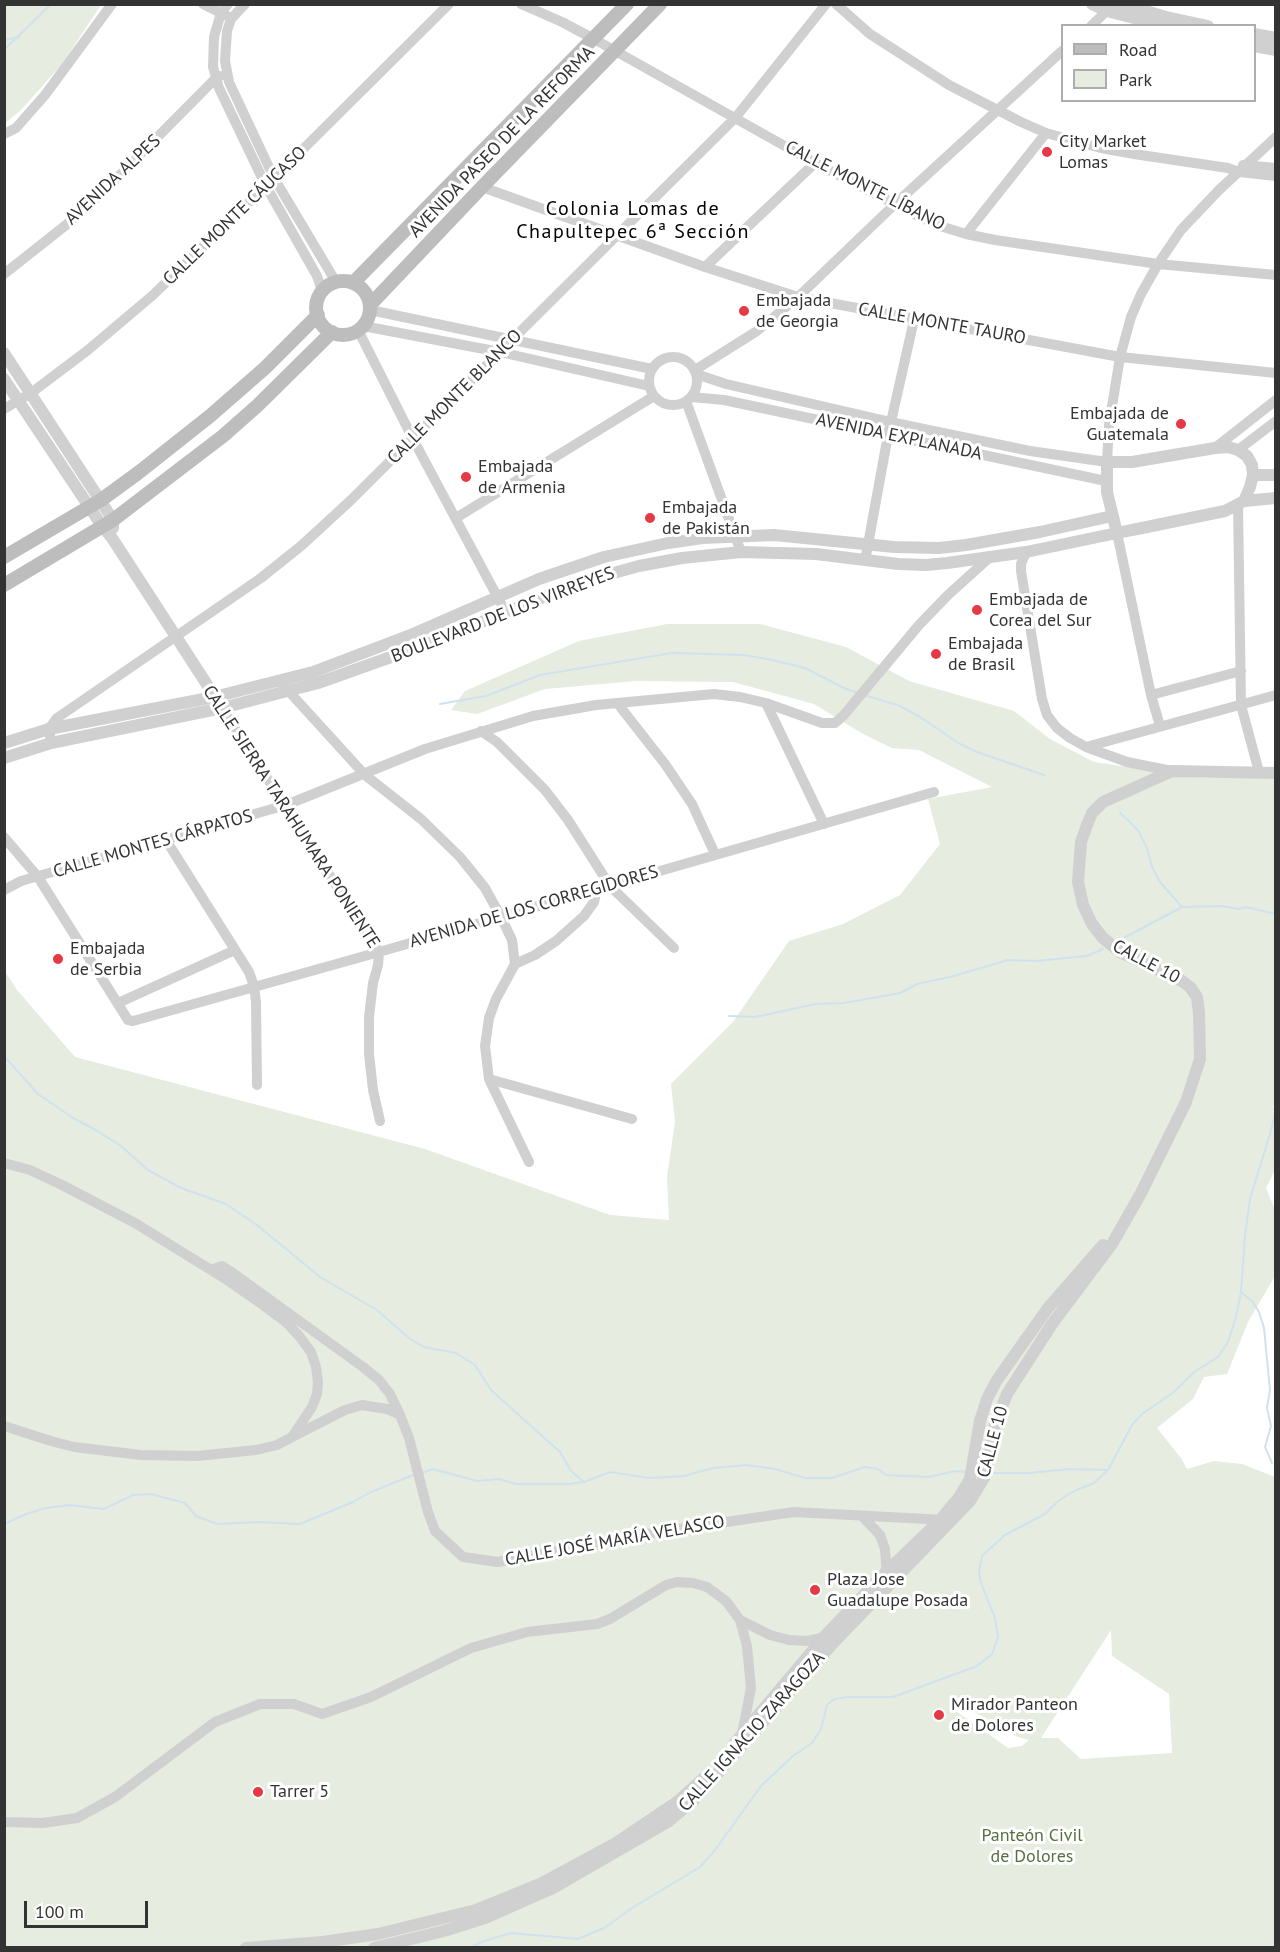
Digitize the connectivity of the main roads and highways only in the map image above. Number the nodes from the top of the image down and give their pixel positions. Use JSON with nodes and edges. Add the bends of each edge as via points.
{"nodes":[{"id":1,"x":627,"y":4,"type":"edge"},
{"id":2,"x":660,"y":4,"type":"edge"},
{"id":3,"x":353,"y":283,"type":"junction"},
{"id":4,"x":370,"y":307,"type":"junction"},
{"id":5,"x":318,"y":315,"type":"junction"},
{"id":6,"x":332,"y":332,"type":"junction"},
{"id":7,"x":4,"y":557,"type":"edge"},
{"id":8,"x":4,"y":585,"type":"edge"}],
"edges":[{"from":1,"to":3,"type":"main road","name":"AVENIDA PASEO DE LA REFORMA"},
{"from":2,"to":4,"type":"main road","name":"AVENIDA PASEO DE LA REFORMA"},
{"from":3,"to":4,"type":"main road","via":[[367,295]]},
{"from":3,"to":5,"type":"main road","via":[[328,285],[318,298]]},
{"from":4,"to":6,"type":"main road","via":[[361,328],[345,334]]},
{"from":5,"to":6,"type":"main road"},
{"from":5,"to":7,"type":"main road","via":[[210,416],[95,503]]},
{"from":6,"to":8,"type":"main road","via":[[223,436],[107,523]]}]}
